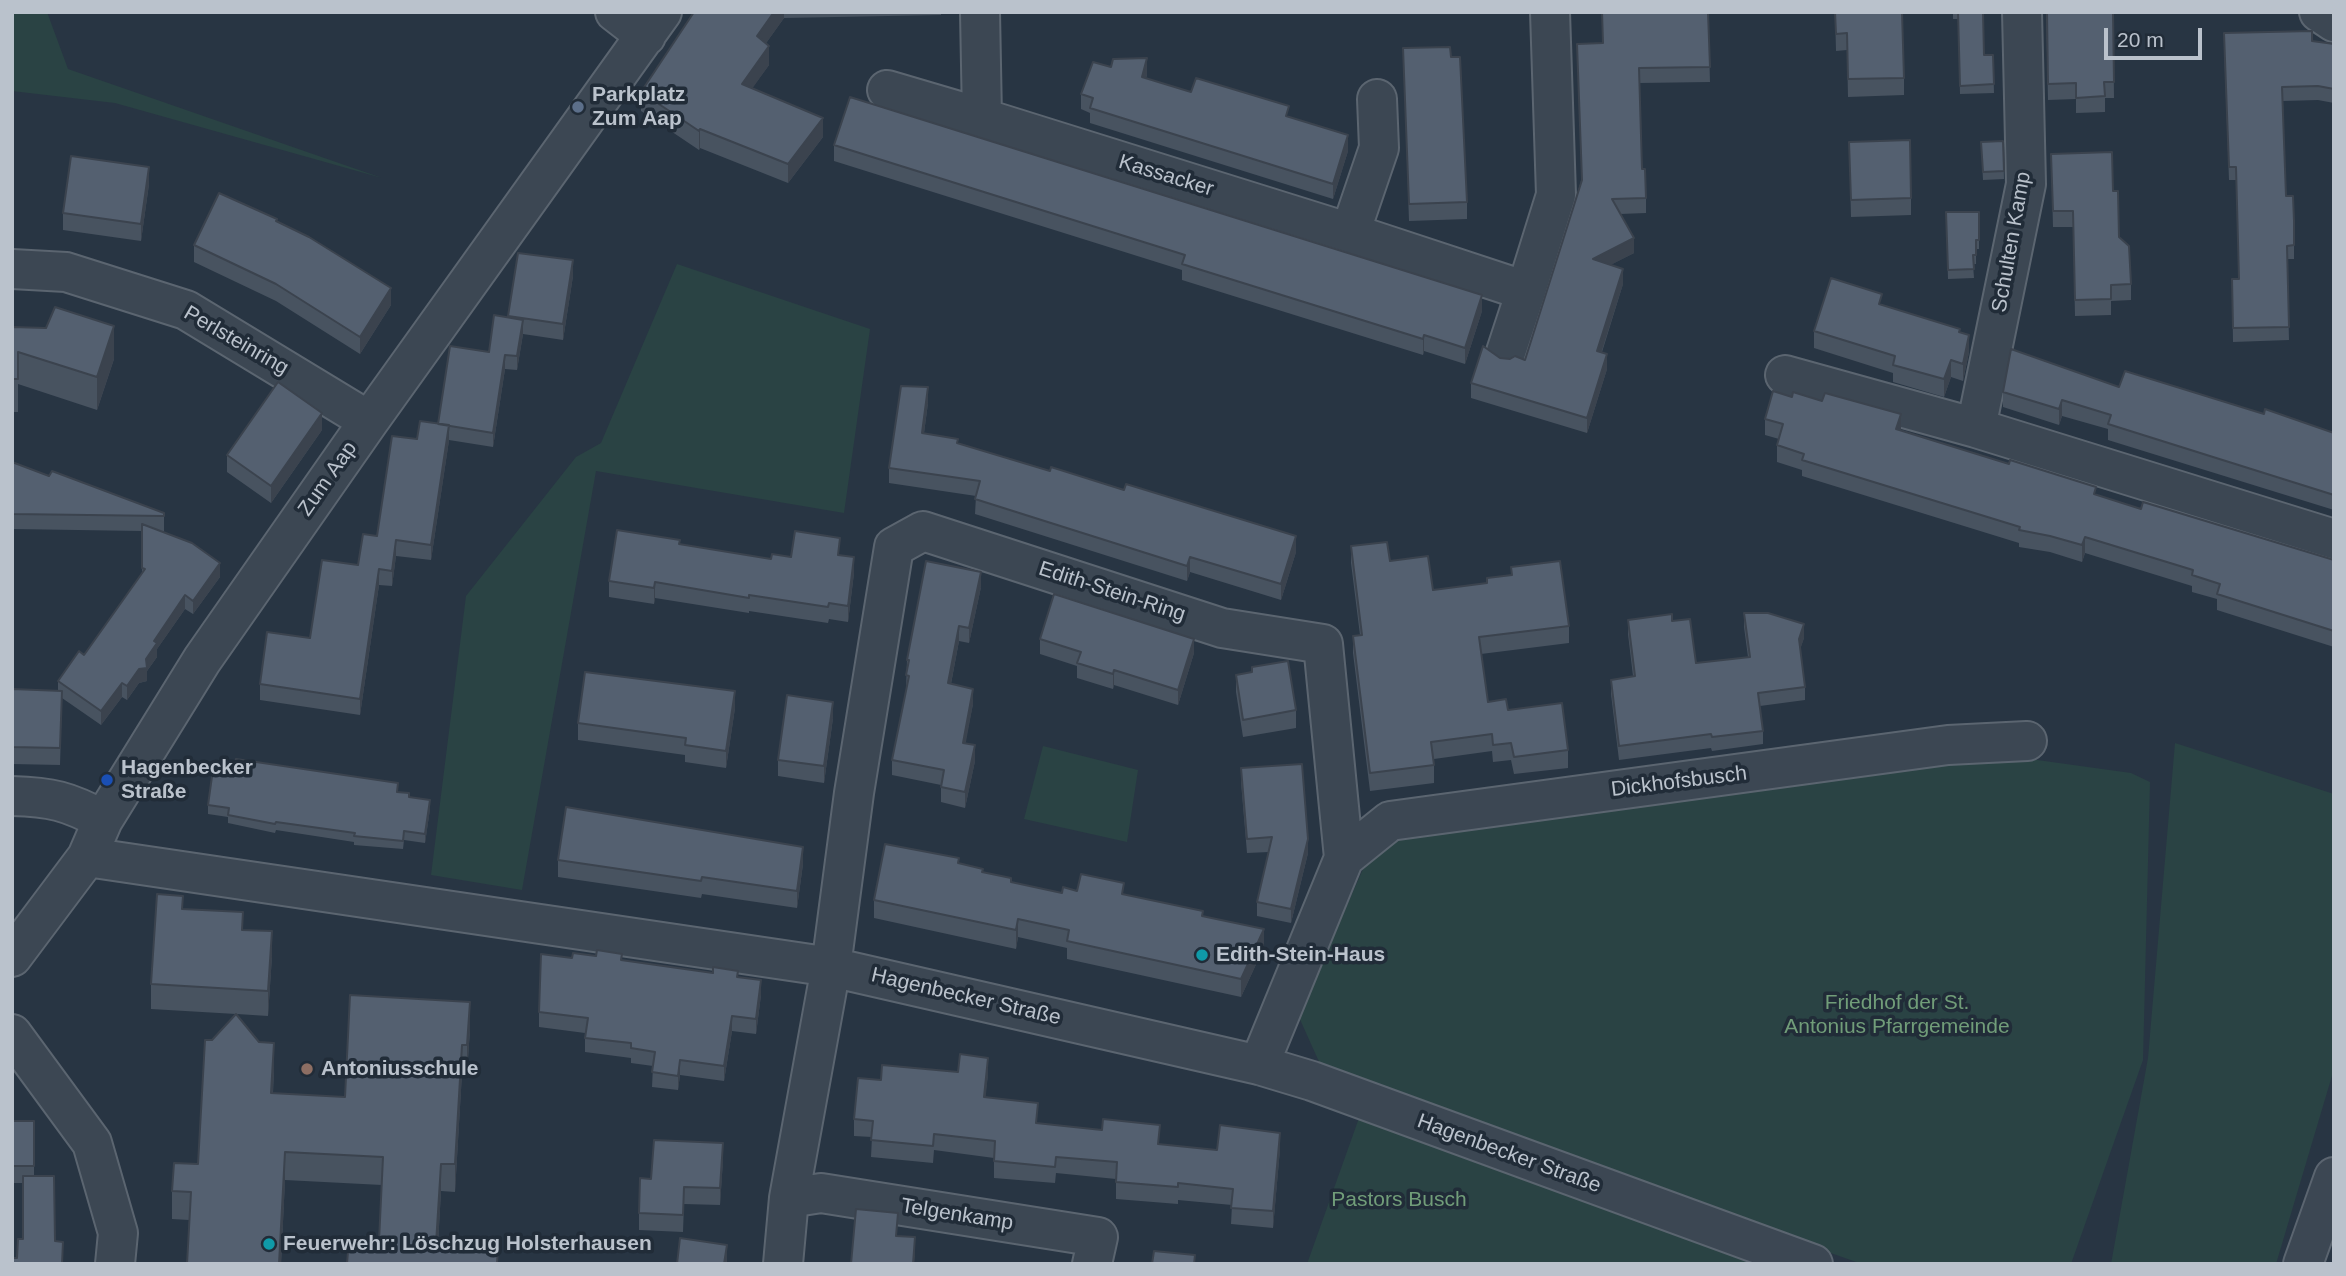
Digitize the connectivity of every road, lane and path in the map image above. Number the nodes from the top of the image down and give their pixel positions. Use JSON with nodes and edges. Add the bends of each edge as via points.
{"nodes":[{"id":1,"x":615,"y":12,"type":"edge"},
{"id":2,"x":980,"y":12,"type":"edge"},
{"id":3,"x":1550,"y":12,"type":"edge"},
{"id":4,"x":2022,"y":12,"type":"edge"},
{"id":5,"x":2319,"y":12,"type":"edge"},
{"id":6,"x":2334,"y":22,"type":"edge"},
{"id":7,"x":654,"y":24,"type":"edge"},
{"id":8,"x":887,"y":90,"type":"dead end"},
{"id":9,"x":1377,"y":99,"type":"dead end"},
{"id":10,"x":982,"y":118,"type":"junction"},
{"id":11,"x":1350,"y":233,"type":"junction"},
{"id":12,"x":12,"y":269,"type":"edge"},
{"id":13,"x":1526,"y":291,"type":"junction"},
{"id":14,"x":1506,"y":352,"type":"dead end"},
{"id":15,"x":1785,"y":376,"type":"dead end"},
{"id":16,"x":369,"y":421,"type":"junction"},
{"id":17,"x":1976,"y":428,"type":"junction"},
{"id":18,"x":2334,"y":539,"type":"edge"},
{"id":19,"x":2027,"y":741,"type":"dead end"},
{"id":20,"x":12,"y":796,"type":"edge"},
{"id":21,"x":103,"y":820,"type":"junction"},
{"id":22,"x":87,"y":857,"type":"junction"},
{"id":23,"x":1344,"y":858,"type":"junction"},
{"id":24,"x":12,"y":957,"type":"edge"},
{"id":25,"x":831,"y":967,"type":"junction"},
{"id":26,"x":12,"y":1034,"type":"edge"},
{"id":27,"x":1259,"y":1065,"type":"junction"},
{"id":28,"x":2334,"y":1177,"type":"edge"},
{"id":29,"x":789,"y":1198,"type":"junction"},
{"id":30,"x":115,"y":1264,"type":"edge"},
{"id":31,"x":783,"y":1264,"type":"edge"},
{"id":32,"x":1092,"y":1264,"type":"edge"},
{"id":33,"x":1813,"y":1264,"type":"edge"},
{"id":34,"x":2303,"y":1264,"type":"edge"}],
"edges":[{"from":1,"to":7,"type":"street"},
{"from":2,"to":10,"type":"street"},
{"from":3,"to":13,"type":"street","via":[[1556,195]]},
{"from":4,"to":17,"type":"street","name":"Schulten Kamp","via":[[2026,184]]},
{"from":5,"to":6,"type":"street"},
{"from":7,"to":16,"type":"street","name":"Zum Aap"},
{"from":8,"to":10,"type":"street","name":"Kassacker"},
{"from":9,"to":11,"type":"street","via":[[1379,148]]},
{"from":10,"to":11,"type":"street","name":"Kassacker"},
{"from":11,"to":13,"type":"street","name":"Kassacker"},
{"from":12,"to":16,"type":"street","name":"Perlsteinring","via":[[66,272],[186,310]]},
{"from":13,"to":14,"type":"street"},
{"from":15,"to":17,"type":"street"},
{"from":16,"to":21,"type":"street","name":"Zum Aap","via":[[202,660]]},
{"from":17,"to":18,"type":"street"},
{"from":19,"to":23,"type":"street","name":"Dickhofsbusch","via":[[1948,745],[1390,821]]},
{"from":20,"to":21,"type":"street","via":[[46,797]]},
{"from":21,"to":22,"type":"street","name":"Zum Aap"},
{"from":22,"to":24,"type":"street","name":"Zum Aap"},
{"from":22,"to":25,"type":"street","name":"Hagenbecker Straße"},
{"from":23,"to":25,"type":"street","name":"Edith-Stein-Ring","via":[[1323,643],[1222,628],[923,531],[894,547]]},
{"from":23,"to":27,"type":"street","name":"Edith-Stein-Ring"},
{"from":25,"to":27,"type":"street","name":"Hagenbecker Straße"},
{"from":25,"to":29,"type":"street"},
{"from":26,"to":30,"type":"street","via":[[92,1143],[118,1233]]},
{"from":27,"to":33,"type":"street","name":"Hagenbecker Straße"},
{"from":28,"to":34,"type":"street"},
{"from":29,"to":31,"type":"street"},
{"from":29,"to":32,"type":"street","name":"Telgenkamp","via":[[821,1193],[1098,1237]]}]}
